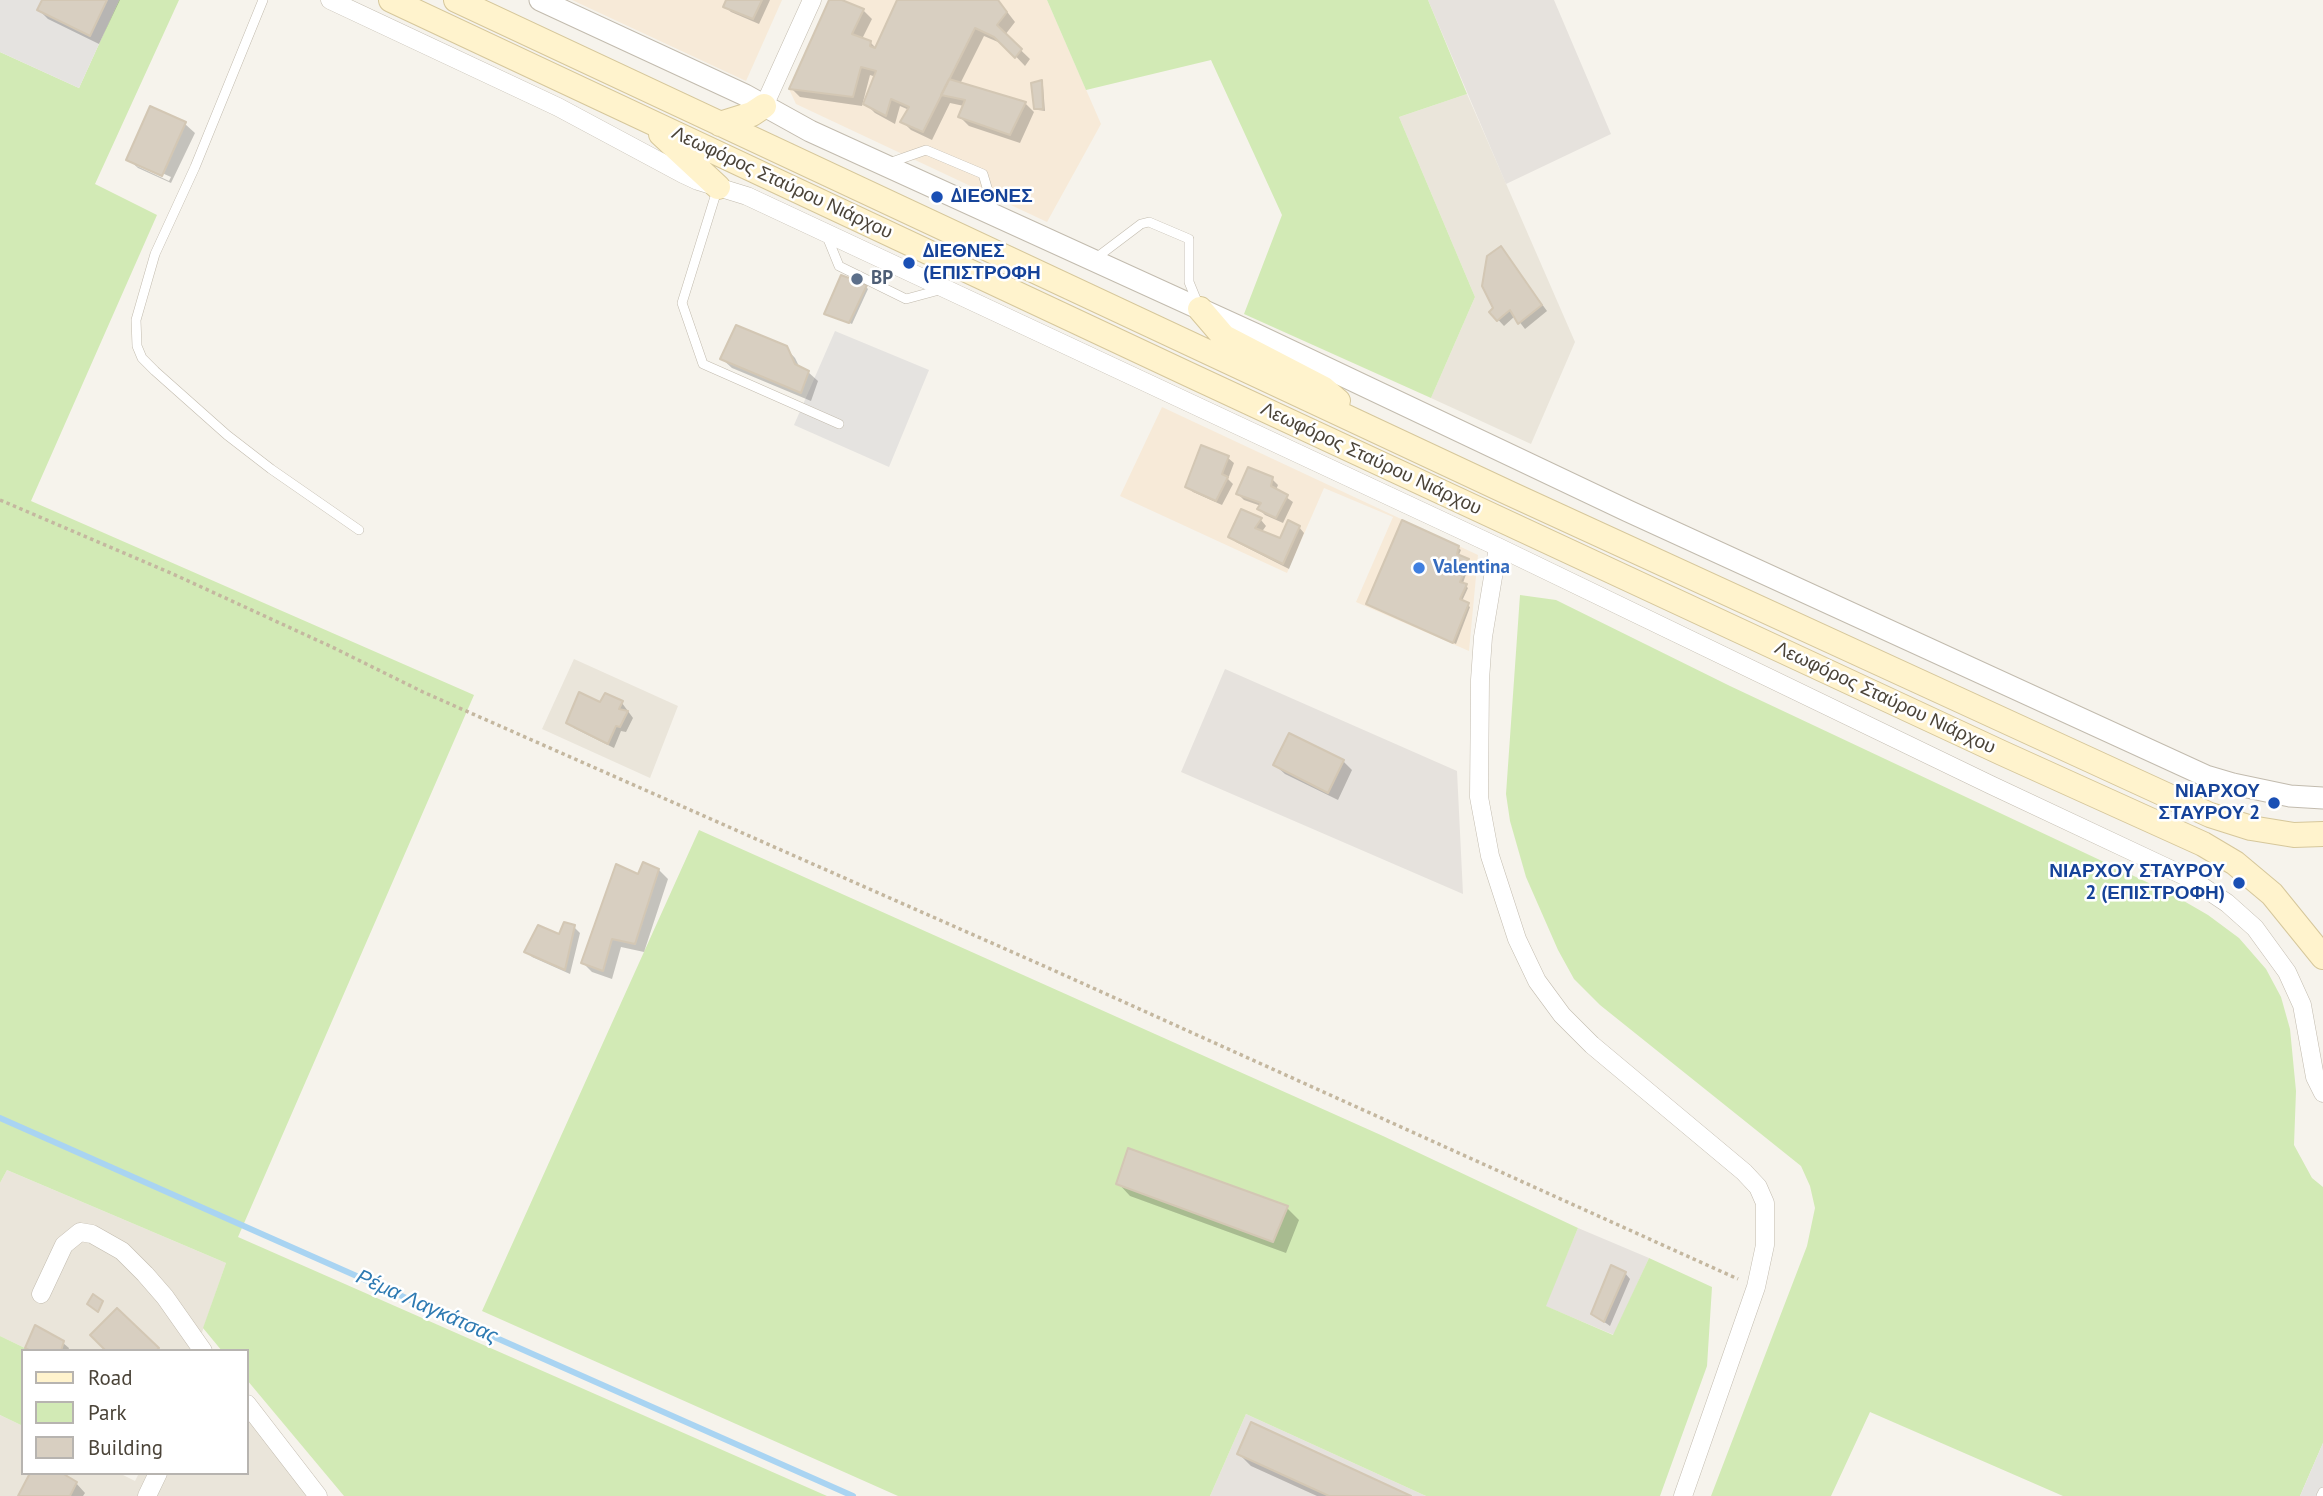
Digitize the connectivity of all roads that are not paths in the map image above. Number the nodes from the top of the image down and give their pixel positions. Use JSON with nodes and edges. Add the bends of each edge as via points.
{"nodes":[{"id":1,"x":263,"y":0,"type":"edge"},
{"id":2,"x":330,"y":0,"type":"edge"},
{"id":3,"x":391,"y":0,"type":"edge"},
{"id":4,"x":456,"y":0,"type":"edge"},
{"id":5,"x":540,"y":0,"type":"edge"},
{"id":6,"x":811,"y":0,"type":"edge"},
{"id":7,"x":764,"y":106,"type":"junction"},
{"id":8,"x":648,"y":121,"type":"junction"},
{"id":9,"x":720,"y":124,"type":"junction"},
{"id":10,"x":883,"y":164,"type":"junction"},
{"id":11,"x":718,"y":187,"type":"junction"},
{"id":12,"x":996,"y":216,"type":"junction"},
{"id":13,"x":825,"y":233,"type":"junction"},
{"id":14,"x":1091,"y":260,"type":"junction"},
{"id":15,"x":943,"y":288,"type":"junction"},
{"id":16,"x":1200,"y":309,"type":"junction"},
{"id":17,"x":839,"y":424,"type":"dead end"},
{"id":18,"x":1364,"y":426,"type":"junction"},
{"id":19,"x":359,"y":530,"type":"dead end"},
{"id":20,"x":1498,"y":547,"type":"junction"},
{"id":21,"x":2323,"y":798,"type":"edge"},
{"id":22,"x":2323,"y":834,"type":"edge"},
{"id":23,"x":2323,"y":957,"type":"edge"},
{"id":24,"x":2323,"y":1093,"type":"edge"},
{"id":25,"x":41,"y":1294,"type":"dead end"},
{"id":26,"x":202,"y":1349,"type":"edge"},
{"id":27,"x":248,"y":1405,"type":"edge"},
{"id":28,"x":157,"y":1475,"type":"edge"},
{"id":29,"x":147,"y":1496,"type":"edge"},
{"id":30,"x":318,"y":1496,"type":"edge"},
{"id":31,"x":1683,"y":1496,"type":"edge"}],
"edges":[{"from":1,"to":19,"type":"lane","via":[[155,254],[136,320],[137,346],[155,371],[227,435]]},
{"from":2,"to":11,"type":"street"},
{"from":3,"to":8,"type":"main road","name":"Λεωφόρος Σταύρου Νιάρχου"},
{"from":4,"to":9,"type":"main road","name":"Λεωφόρος Σταύρου Νιάρχου"},
{"from":5,"to":7,"type":"street"},
{"from":6,"to":7,"type":"street"},
{"from":7,"to":9,"type":"main road"},
{"from":7,"to":10,"type":"street"},
{"from":8,"to":11,"type":"main road"},
{"from":8,"to":23,"type":"main road","name":"Λεωφόρος Σταύρου Νιάρχου","via":[[2203,844],[2272,894]]},
{"from":9,"to":18,"type":"main road","name":"Λεωφόρος Σταύρου Νιάρχου"},
{"from":10,"to":12,"type":"street"},
{"from":10,"to":12,"type":"lane","via":[[926,150],[983,174]]},
{"from":11,"to":13,"type":"street"},
{"from":11,"to":17,"type":"lane","via":[[682,303],[704,364]]},
{"from":12,"to":14,"type":"street"},
{"from":13,"to":15,"type":"street"},
{"from":13,"to":15,"type":"lane","via":[[838,266],[906,299]]},
{"from":14,"to":16,"type":"street"},
{"from":14,"to":16,"type":"lane","via":[[1149,222],[1189,239],[1189,282]]},
{"from":15,"to":20,"type":"street"},
{"from":16,"to":18,"type":"main road","via":[[1224,337],[1324,389]]},
{"from":16,"to":21,"type":"street","via":[[2206,776],[2290,796]]},
{"from":18,"to":22,"type":"main road","name":"Λεωφόρος Σταύρου Νιάρχου","via":[[2210,815],[2278,833]]},
{"from":20,"to":24,"type":"street","via":[[2157,861],[2209,890],[2255,928],[2292,981]]},
{"from":20,"to":31,"type":"street","via":[[1482,648],[1479,797],[1490,856],[1517,939],[1537,981],[1574,1028],[1713,1144],[1758,1187],[1765,1203],[1766,1231],[1755,1287]]},
{"from":25,"to":26,"type":"street","via":[[64,1245],[80,1232],[92,1234],[122,1251],[145,1274]]},
{"from":27,"to":30,"type":"street"},
{"from":28,"to":29,"type":"street"}]}
